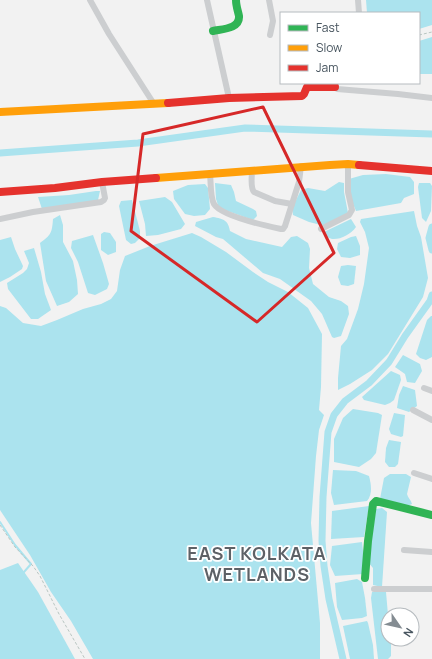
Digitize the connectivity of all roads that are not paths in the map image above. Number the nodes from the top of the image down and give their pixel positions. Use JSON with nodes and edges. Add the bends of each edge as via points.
{"nodes":[{"id":1,"x":90,"y":0,"type":"edge"},
{"id":2,"x":207,"y":0,"type":"edge"},
{"id":3,"x":236,"y":0,"type":"edge"},
{"id":4,"x":269,"y":0,"type":"edge"},
{"id":5,"x":358,"y":0,"type":"edge"},
{"id":6,"x":359,"y":12,"type":"edge"},
{"id":7,"x":213,"y":31,"type":"junction"},
{"id":8,"x":270,"y":35,"type":"dead end"},
{"id":9,"x":335,"y":85,"type":"edge"},
{"id":10,"x":229,"y":98,"type":"junction"},
{"id":11,"x":432,"y":98,"type":"edge"},
{"id":12,"x":154,"y":104,"type":"junction"},
{"id":13,"x":0,"y":112,"type":"edge"},
{"id":14,"x":348,"y":164,"type":"junction"},
{"id":15,"x":301,"y":166,"type":"junction"},
{"id":16,"x":252,"y":170,"type":"junction"},
{"id":17,"x":432,"y":171,"type":"edge"},
{"id":18,"x":210,"y":174,"type":"junction"},
{"id":19,"x":102,"y":182,"type":"junction"},
{"id":20,"x":0,"y":192,"type":"edge"},
{"id":21,"x":292,"y":204,"type":"junction"},
{"id":22,"x":0,"y":219,"type":"edge"},
{"id":23,"x":321,"y":229,"type":"dead end"},
{"id":24,"x":424,"y":388,"type":"dead end"},
{"id":25,"x":432,"y":392,"type":"edge"},
{"id":26,"x":413,"y":410,"type":"dead end"},
{"id":27,"x":432,"y":420,"type":"edge"},
{"id":28,"x":414,"y":473,"type":"dead end"},
{"id":29,"x":432,"y":479,"type":"edge"},
{"id":30,"x":432,"y":515,"type":"edge"},
{"id":31,"x":404,"y":550,"type":"dead end"},
{"id":32,"x":432,"y":552,"type":"edge"},
{"id":33,"x":365,"y":578,"type":"dead end"},
{"id":34,"x":374,"y":589,"type":"dead end"},
{"id":35,"x":432,"y":589,"type":"edge"}],
"edges":[{"from":1,"to":12,"type":"street"},
{"from":2,"to":7,"type":"street"},
{"from":3,"to":7,"type":"street","via":[[239,22],[234,27]]},
{"from":4,"to":8,"type":"street","via":[[273,21]]},
{"from":5,"to":6,"type":"street"},
{"from":7,"to":10,"type":"street"},
{"from":9,"to":10,"type":"street","via":[[307,87],[302,96]]},
{"from":9,"to":11,"type":"street","via":[[337,89]]},
{"from":10,"to":12,"type":"street"},
{"from":12,"to":13,"type":"street"},
{"from":14,"to":15,"type":"street"},
{"from":14,"to":17,"type":"street"},
{"from":14,"to":23,"type":"street","via":[[348,192],[352,210],[349,215]]},
{"from":15,"to":16,"type":"street"},
{"from":15,"to":21,"type":"street"},
{"from":16,"to":18,"type":"street"},
{"from":16,"to":21,"type":"street","via":[[254,192],[275,201]]},
{"from":18,"to":19,"type":"street"},
{"from":18,"to":21,"type":"street","via":[[214,204],[233,216],[281,229],[285,226]]},
{"from":19,"to":20,"type":"street"},
{"from":19,"to":22,"type":"street","via":[[105,198],[101,202]]},
{"from":24,"to":25,"type":"street"},
{"from":26,"to":27,"type":"street"},
{"from":28,"to":29,"type":"street"},
{"from":30,"to":33,"type":"street","via":[[376,501],[373,504]]},
{"from":31,"to":32,"type":"street"},
{"from":34,"to":35,"type":"street"}]}
